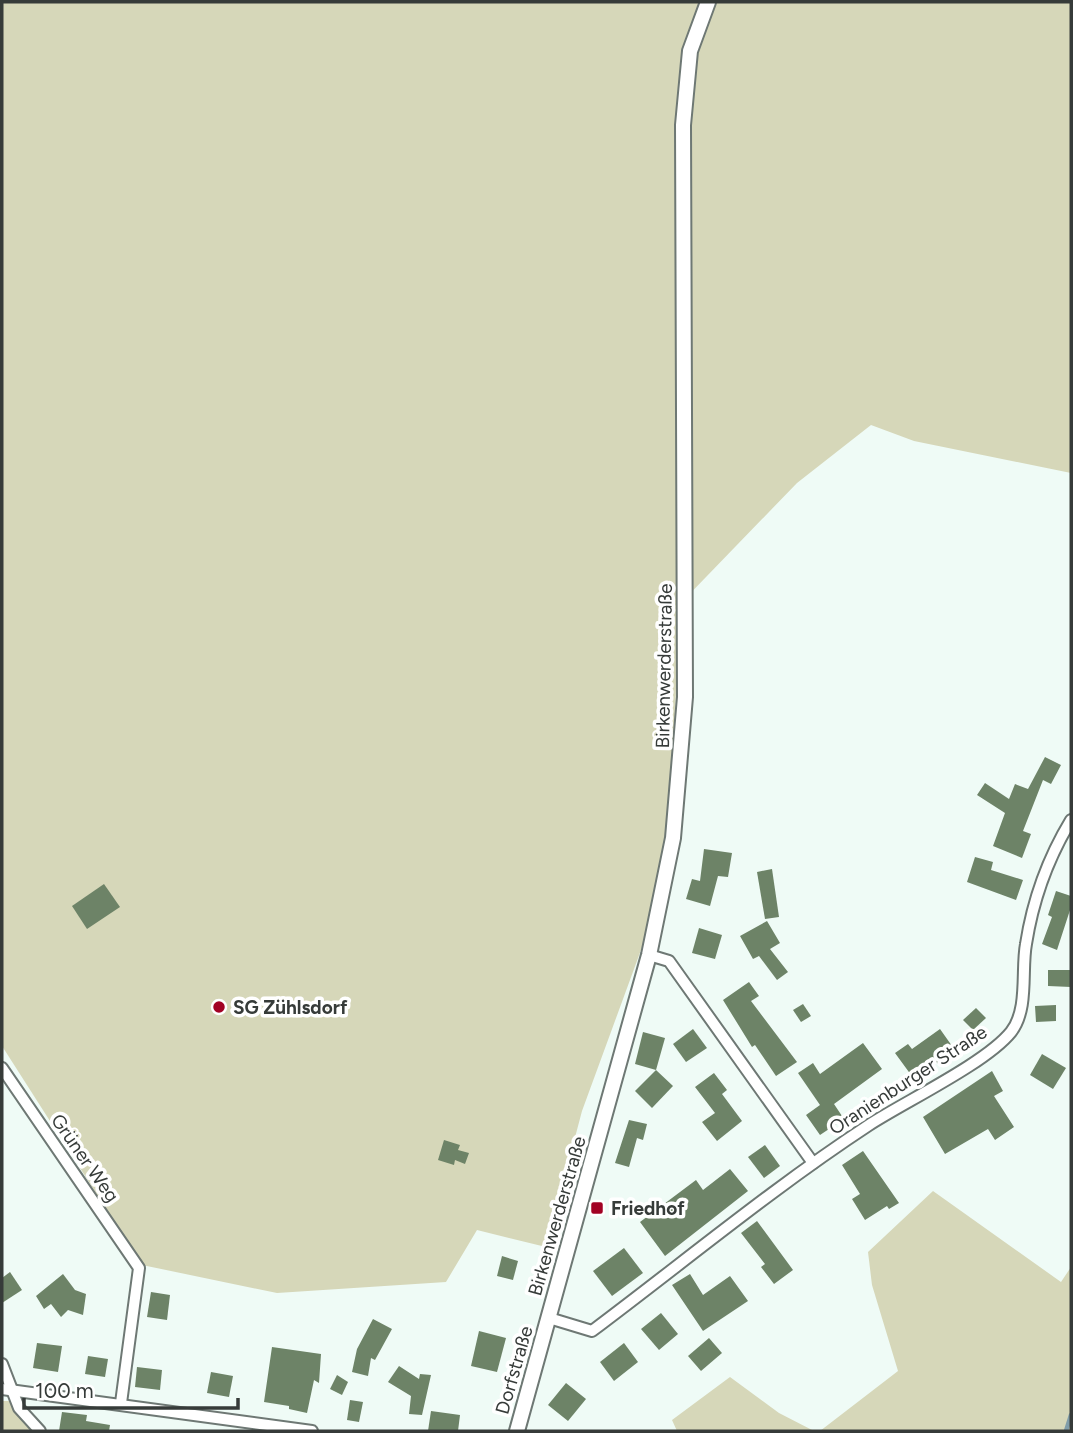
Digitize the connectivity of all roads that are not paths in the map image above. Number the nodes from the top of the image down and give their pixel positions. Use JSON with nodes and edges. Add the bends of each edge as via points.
{"nodes":[{"id":1,"x":708,"y":2,"type":"edge"},
{"id":2,"x":1071,"y":820,"type":"edge"},
{"id":3,"x":649,"y":956,"type":"junction"},
{"id":4,"x":2,"y":1068,"type":"edge"},
{"id":5,"x":813,"y":1163,"type":"junction"},
{"id":6,"x":549,"y":1318,"type":"junction"},
{"id":7,"x":2,"y":1364,"type":"edge"},
{"id":8,"x":8,"y":1389,"type":"edge"},
{"id":9,"x":121,"y":1403,"type":"junction"},
{"id":10,"x":40,"y":1431,"type":"edge"},
{"id":11,"x":312,"y":1431,"type":"edge"},
{"id":12,"x":517,"y":1431,"type":"edge"}],
"edges":[{"from":1,"to":3,"type":"street","name":"Birkenwerderstraße","via":[[690,51],[683,125],[685,697],[673,838]]},
{"from":2,"to":5,"type":"street","name":"Oranienburger Straße","via":[[1050,856],[1039,891],[1026,944],[1020,1006],[1011,1032],[984,1055]]},
{"from":3,"to":5,"type":"street","via":[[669,961]]},
{"from":3,"to":6,"type":"street","name":"Birkenwerderstraße"},
{"from":4,"to":9,"type":"street","name":"Grüner Weg","via":[[139,1268]]},
{"from":5,"to":6,"type":"street","name":"Oranienburger Straße","via":[[592,1331]]},
{"from":6,"to":12,"type":"street","name":"Dorfstraße"},
{"from":7,"to":8,"type":"street"},
{"from":8,"to":9,"type":"street"},
{"from":8,"to":10,"type":"street"},
{"from":9,"to":11,"type":"street"}]}
